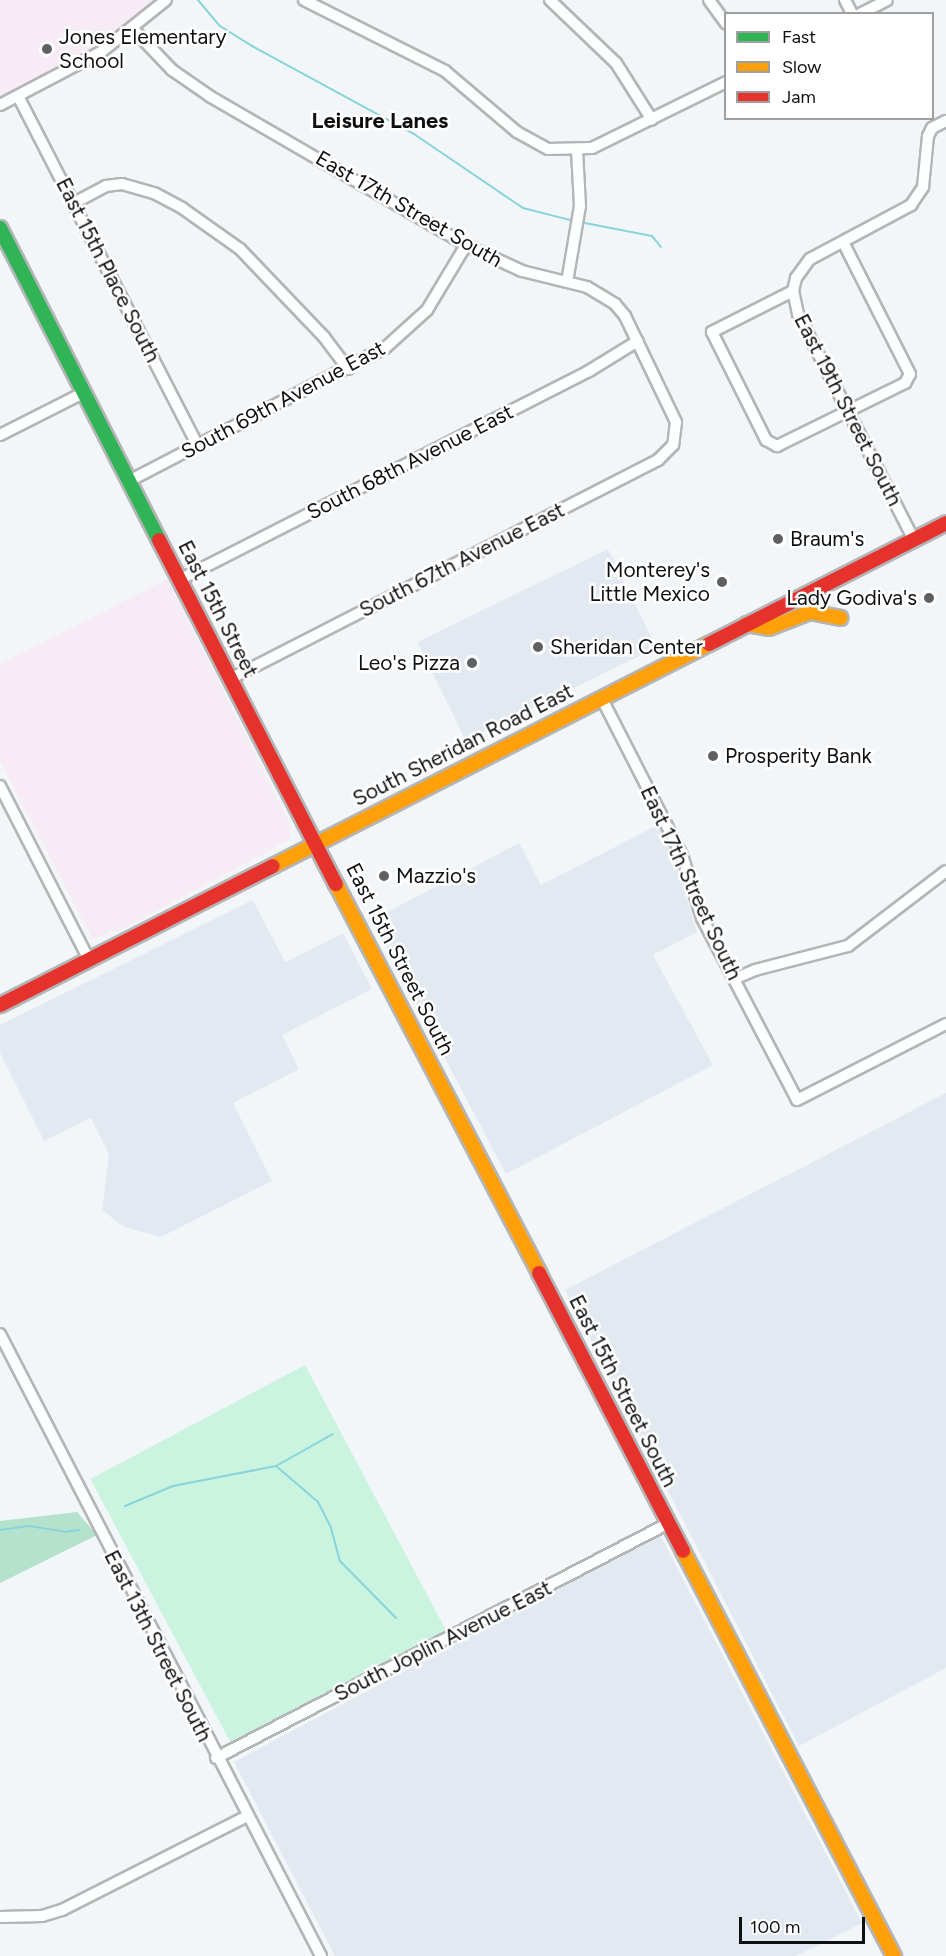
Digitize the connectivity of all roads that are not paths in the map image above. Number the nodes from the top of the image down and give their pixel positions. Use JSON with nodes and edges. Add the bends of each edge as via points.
{"nodes":[{"id":1,"x":166,"y":0,"type":"edge"},
{"id":2,"x":304,"y":0,"type":"edge"},
{"id":3,"x":550,"y":0,"type":"edge"},
{"id":4,"x":709,"y":0,"type":"edge"},
{"id":5,"x":887,"y":0,"type":"edge"},
{"id":6,"x":864,"y":12,"type":"edge"},
{"id":7,"x":724,"y":20,"type":"edge"},
{"id":8,"x":134,"y":30,"type":"junction"},
{"id":9,"x":724,"y":83,"type":"edge"},
{"id":10,"x":18,"y":96,"type":"junction"},
{"id":11,"x":0,"y":105,"type":"edge"},
{"id":12,"x":652,"y":120,"type":"junction"},
{"id":13,"x":946,"y":121,"type":"edge"},
{"id":14,"x":577,"y":151,"type":"junction"},
{"id":15,"x":74,"y":203,"type":"junction"},
{"id":16,"x":0,"y":228,"type":"edge"},
{"id":17,"x":843,"y":242,"type":"junction"},
{"id":18,"x":466,"y":245,"type":"junction"},
{"id":19,"x":567,"y":282,"type":"junction"},
{"id":20,"x":793,"y":291,"type":"junction"},
{"id":21,"x":638,"y":341,"type":"junction"},
{"id":22,"x":348,"y":369,"type":"junction"},
{"id":23,"x":83,"y":393,"type":"junction"},
{"id":24,"x":849,"y":411,"type":"junction"},
{"id":25,"x":677,"y":426,"type":"joint"},
{"id":26,"x":0,"y":435,"type":"edge"},
{"id":27,"x":197,"y":445,"type":"junction"},
{"id":28,"x":129,"y":481,"type":"junction"},
{"id":29,"x":946,"y":524,"type":"edge"},
{"id":30,"x":914,"y":540,"type":"junction"},
{"id":31,"x":179,"y":580,"type":"junction"},
{"id":32,"x":840,"y":618,"type":"dead end"},
{"id":33,"x":747,"y":624,"type":"junction"},
{"id":34,"x":230,"y":679,"type":"junction"},
{"id":35,"x":602,"y":699,"type":"junction"},
{"id":36,"x":0,"y":786,"type":"edge"},
{"id":37,"x":317,"y":844,"type":"junction"},
{"id":38,"x":946,"y":871,"type":"edge"},
{"id":39,"x":89,"y":960,"type":"junction"},
{"id":40,"x":734,"y":979,"type":"junction"},
{"id":41,"x":0,"y":1005,"type":"edge"},
{"id":42,"x":946,"y":1024,"type":"edge"},
{"id":43,"x":0,"y":1334,"type":"edge"},
{"id":44,"x":669,"y":1523,"type":"junction"},
{"id":45,"x":216,"y":1758,"type":"junction"},
{"id":46,"x":247,"y":1816,"type":"junction"},
{"id":47,"x":0,"y":1917,"type":"edge"},
{"id":48,"x":321,"y":1956,"type":"edge"},
{"id":49,"x":894,"y":1956,"type":"edge"}],
"edges":[{"from":1,"to":8,"type":"street"},
{"from":2,"to":14,"type":"street","via":[[445,71],[537,145]]},
{"from":3,"to":12,"type":"street","via":[[616,63]]},
{"from":4,"to":7,"type":"street"},
{"from":5,"to":6,"type":"street"},
{"from":8,"to":10,"type":"street","via":[[76,67]]},
{"from":8,"to":18,"type":"street","name":"East 17th Street South","via":[[172,70],[211,97]]},
{"from":9,"to":12,"type":"street"},
{"from":10,"to":11,"type":"street"},
{"from":10,"to":15,"type":"street","name":"East 15th Place South"},
{"from":12,"to":14,"type":"street"},
{"from":13,"to":17,"type":"street","via":[[932,128],[928,136],[923,187],[911,205]]},
{"from":14,"to":19,"type":"street","via":[[580,206]]},
{"from":15,"to":22,"type":"street","via":[[106,186],[122,184],[156,194],[182,208],[240,249],[324,337]]},
{"from":15,"to":27,"type":"street","name":"East 15th Place South"},
{"from":16,"to":23,"type":"main road"},
{"from":17,"to":20,"type":"street","name":"East 19th Street South","via":[[810,259],[796,278]]},
{"from":17,"to":24,"type":"street","via":[[910,374],[905,383]]},
{"from":18,"to":19,"type":"street","name":"East 17th Street South","via":[[522,271]]},
{"from":18,"to":22,"type":"street","name":"South 69th Avenue East","via":[[440,292],[415,322],[385,348]]},
{"from":19,"to":21,"type":"street","name":"East 17th Street South","via":[[587,287],[615,303]]},
{"from":20,"to":24,"type":"street","name":"East 19th Street South","via":[[798,314]]},
{"from":20,"to":24,"type":"street","via":[[715,329],[712,336],[771,444],[777,446]]},
{"from":21,"to":25,"type":"street","name":"East 17th Street South"},
{"from":21,"to":31,"type":"street","name":"South 68th Avenue East","via":[[589,370]]},
{"from":22,"to":27,"type":"street","name":"South 69th Avenue East"},
{"from":23,"to":26,"type":"street"},
{"from":23,"to":28,"type":"main road","name":"East 15th Street"},
{"from":24,"to":30,"type":"street","name":"East 19th Street South"},
{"from":25,"to":34,"type":"street","name":"South 67th Avenue East","via":[[673,445],[658,460]]},
{"from":27,"to":28,"type":"street","name":"South 69th Avenue East"},
{"from":28,"to":31,"type":"main road","name":"East 15th Street"},
{"from":29,"to":30,"type":"main road","name":"South Sheridan Road East"},
{"from":30,"to":33,"type":"main road","name":"South Sheridan Road East"},
{"from":31,"to":34,"type":"main road","name":"East 15th Street"},
{"from":32,"to":33,"type":"main road","via":[[810,612],[769,628]]},
{"from":33,"to":35,"type":"main road","name":"South Sheridan Road East"},
{"from":34,"to":37,"type":"main road","name":"East 15th Street"},
{"from":35,"to":37,"type":"main road","name":"South Sheridan Road East"},
{"from":35,"to":40,"type":"street","name":"East 17th Street South","via":[[682,855],[702,918]]},
{"from":36,"to":39,"type":"street"},
{"from":37,"to":39,"type":"main road","name":"South Sheridan Road East"},
{"from":37,"to":44,"type":"main road","name":"East 15th Street South"},
{"from":38,"to":40,"type":"street","via":[[853,943]]},
{"from":39,"to":41,"type":"main road","name":"South Sheridan Road East"},
{"from":40,"to":42,"type":"street","name":"East 17th Street South","via":[[797,1100]]},
{"from":43,"to":45,"type":"street","name":"East 13th Street South"},
{"from":44,"to":45,"type":"street","name":"South Joplin Avenue East"},
{"from":44,"to":49,"type":"main road","name":"East 15th Street South"},
{"from":45,"to":46,"type":"street","name":"East 13th Street South"},
{"from":46,"to":47,"type":"street","via":[[62,1910],[42,1916]]},
{"from":46,"to":48,"type":"street","name":"East 13th Street South"}]}
